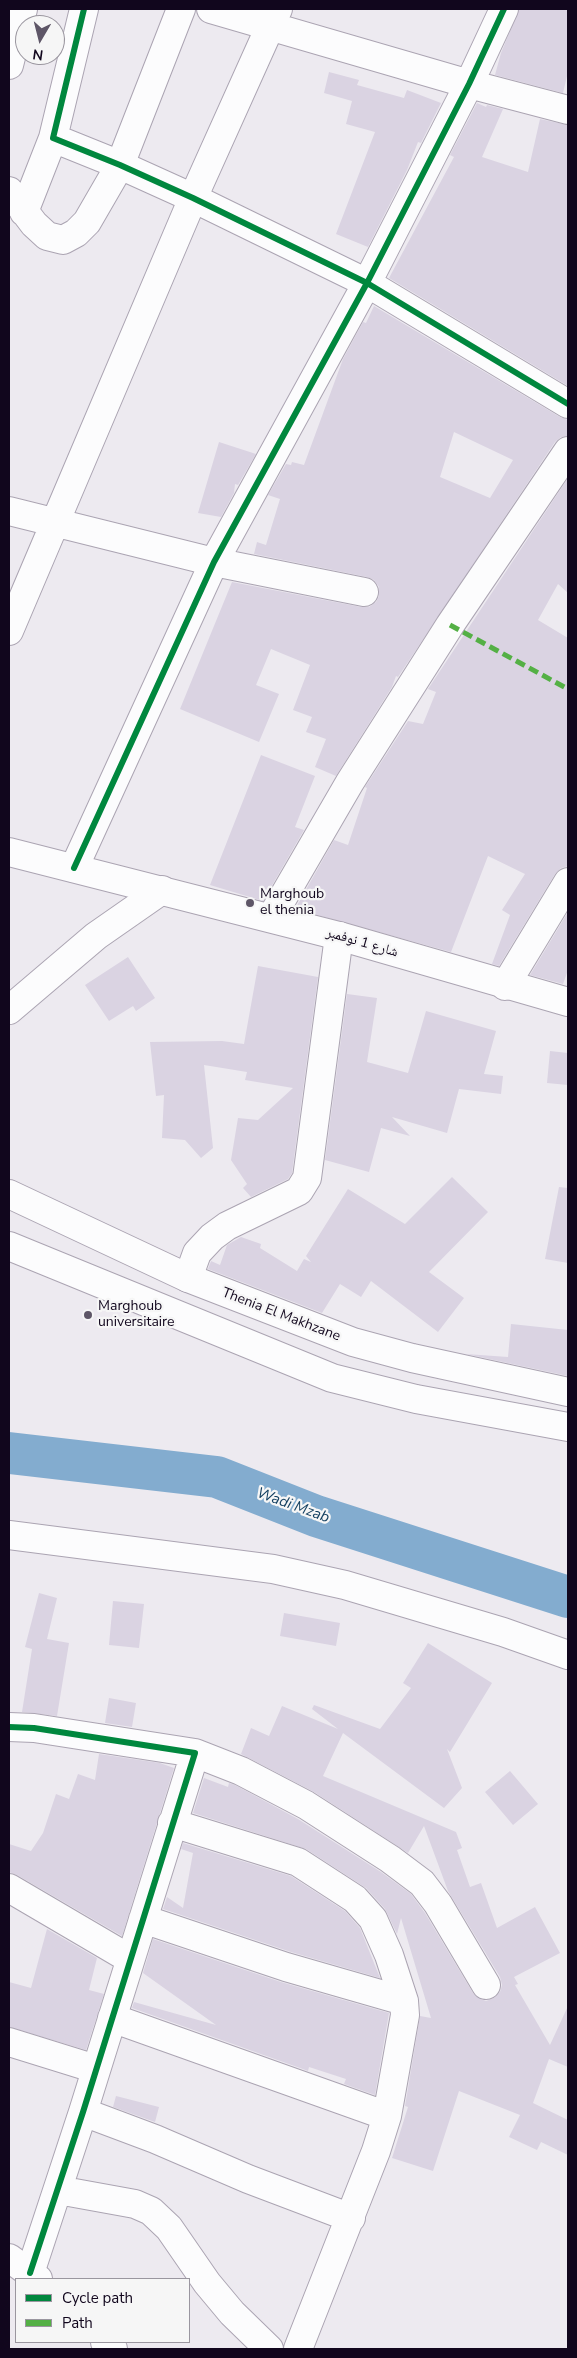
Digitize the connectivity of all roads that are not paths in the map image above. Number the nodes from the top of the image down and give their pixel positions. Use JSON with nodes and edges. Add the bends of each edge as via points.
{"nodes":[{"id":1,"x":23,"y":9,"type":"edge"},
{"id":2,"x":84,"y":9,"type":"edge"},
{"id":3,"x":182,"y":9,"type":"edge"},
{"id":4,"x":211,"y":9,"type":"edge"},
{"id":5,"x":504,"y":9,"type":"edge"},
{"id":6,"x":274,"y":18,"type":"edge"},
{"id":7,"x":9,"y":65,"type":"edge"},
{"id":8,"x":469,"y":84,"type":"junction"},
{"id":9,"x":568,"y":110,"type":"edge"},
{"id":10,"x":53,"y":138,"type":"junction"},
{"id":11,"x":120,"y":165,"type":"junction"},
{"id":12,"x":193,"y":198,"type":"junction"},
{"id":13,"x":16,"y":202,"type":"edge"},
{"id":14,"x":367,"y":284,"type":"junction"},
{"id":15,"x":568,"y":404,"type":"edge"},
{"id":16,"x":568,"y":451,"type":"edge"},
{"id":17,"x":9,"y":511,"type":"edge"},
{"id":18,"x":57,"y":523,"type":"junction"},
{"id":19,"x":214,"y":562,"type":"junction"},
{"id":20,"x":364,"y":592,"type":"dead end"},
{"id":21,"x":9,"y":631,"type":"edge"},
{"id":22,"x":9,"y":852,"type":"edge"},
{"id":23,"x":74,"y":868,"type":"junction"},
{"id":24,"x":568,"y":882,"type":"edge"},
{"id":25,"x":162,"y":890,"type":"junction"},
{"id":26,"x":271,"y":918,"type":"junction"},
{"id":27,"x":339,"y":936,"type":"junction"},
{"id":28,"x":504,"y":986,"type":"junction"},
{"id":29,"x":568,"y":1002,"type":"edge"},
{"id":30,"x":9,"y":1010,"type":"edge"},
{"id":31,"x":9,"y":1194,"type":"edge"},
{"id":32,"x":9,"y":1246,"type":"edge"},
{"id":33,"x":188,"y":1278,"type":"junction"},
{"id":34,"x":568,"y":1392,"type":"edge"},
{"id":35,"x":568,"y":1427,"type":"edge"},
{"id":36,"x":9,"y":1535,"type":"edge"},
{"id":37,"x":568,"y":1655,"type":"edge"},
{"id":38,"x":9,"y":1727,"type":"edge"},
{"id":39,"x":195,"y":1753,"type":"junction"},
{"id":40,"x":172,"y":1823,"type":"junction"},
{"id":41,"x":9,"y":1888,"type":"edge"},
{"id":42,"x":142,"y":1919,"type":"junction"},
{"id":43,"x":130,"y":1959,"type":"junction"},
{"id":44,"x":486,"y":1985,"type":"dead end"},
{"id":45,"x":404,"y":2001,"type":"junction"},
{"id":46,"x":112,"y":2018,"type":"junction"},
{"id":47,"x":9,"y":2042,"type":"edge"},
{"id":48,"x":96,"y":2069,"type":"junction"},
{"id":49,"x":83,"y":2112,"type":"junction"},
{"id":50,"x":386,"y":2116,"type":"junction"},
{"id":51,"x":58,"y":2190,"type":"junction"},
{"id":52,"x":351,"y":2218,"type":"junction"},
{"id":53,"x":26,"y":2270,"type":"edge"},
{"id":54,"x":268,"y":2349,"type":"edge"},
{"id":55,"x":298,"y":2349,"type":"edge"}],
"edges":[{"from":1,"to":7,"type":"street"},
{"from":2,"to":10,"type":"street"},
{"from":3,"to":11,"type":"street"},
{"from":4,"to":6,"type":"street"},
{"from":5,"to":8,"type":"street"},
{"from":6,"to":8,"type":"street"},
{"from":6,"to":12,"type":"street"},
{"from":8,"to":9,"type":"street"},
{"from":8,"to":14,"type":"street"},
{"from":10,"to":11,"type":"street"},
{"from":10,"to":13,"type":"street"},
{"from":11,"to":12,"type":"street"},
{"from":11,"to":13,"type":"street","via":[[87,222],[63,240],[47,236]]},
{"from":12,"to":14,"type":"street"},
{"from":12,"to":18,"type":"street"},
{"from":14,"to":15,"type":"street"},
{"from":14,"to":19,"type":"street"},
{"from":16,"to":26,"type":"street","via":[[450,625],[350,782]]},
{"from":17,"to":18,"type":"street"},
{"from":18,"to":19,"type":"street"},
{"from":18,"to":21,"type":"street"},
{"from":19,"to":20,"type":"street"},
{"from":19,"to":23,"type":"street"},
{"from":22,"to":23,"type":"street","name":"شارع 1 نوفمبر"},
{"from":23,"to":25,"type":"street","name":"شارع 1 نوفمبر"},
{"from":24,"to":28,"type":"street"},
{"from":25,"to":26,"type":"street","name":"شارع 1 نوفمبر"},
{"from":25,"to":30,"type":"street","via":[[96,936]]},
{"from":26,"to":27,"type":"street","name":"شارع 1 نوفمبر"},
{"from":27,"to":28,"type":"street","name":"شارع 1 نوفمبر"},
{"from":27,"to":33,"type":"street","via":[[307,1178],[300,1191],[227,1226],[212,1238],[197,1252]]},
{"from":28,"to":29,"type":"street","name":"شارع 1 نوفمبر"},
{"from":31,"to":33,"type":"street","name":"Thenia El Makhzane"},
{"from":32,"to":35,"type":"street","via":[[332,1378],[416,1399]]},
{"from":33,"to":34,"type":"street","name":"Thenia El Makhzane","via":[[353,1342]]},
{"from":36,"to":37,"type":"street","via":[[273,1569],[345,1585]]},
{"from":38,"to":39,"type":"street"},
{"from":39,"to":40,"type":"street"},
{"from":39,"to":44,"type":"street","via":[[241,1771],[306,1805],[422,1883]]},
{"from":40,"to":42,"type":"street"},
{"from":40,"to":45,"type":"street","via":[[298,1862],[355,1899],[373,1919]]},
{"from":41,"to":43,"type":"street"},
{"from":42,"to":43,"type":"street"},
{"from":42,"to":45,"type":"street","via":[[286,1967]]},
{"from":43,"to":46,"type":"street"},
{"from":45,"to":50,"type":"street","via":[[405,2015]]},
{"from":46,"to":48,"type":"street"},
{"from":46,"to":50,"type":"street"},
{"from":47,"to":48,"type":"street"},
{"from":48,"to":49,"type":"street"},
{"from":49,"to":51,"type":"street"},
{"from":49,"to":52,"type":"street"},
{"from":50,"to":52,"type":"street"},
{"from":51,"to":53,"type":"street"},
{"from":51,"to":54,"type":"street","via":[[136,2204],[151,2211],[169,2228],[232,2313]]},
{"from":52,"to":55,"type":"street"}]}
